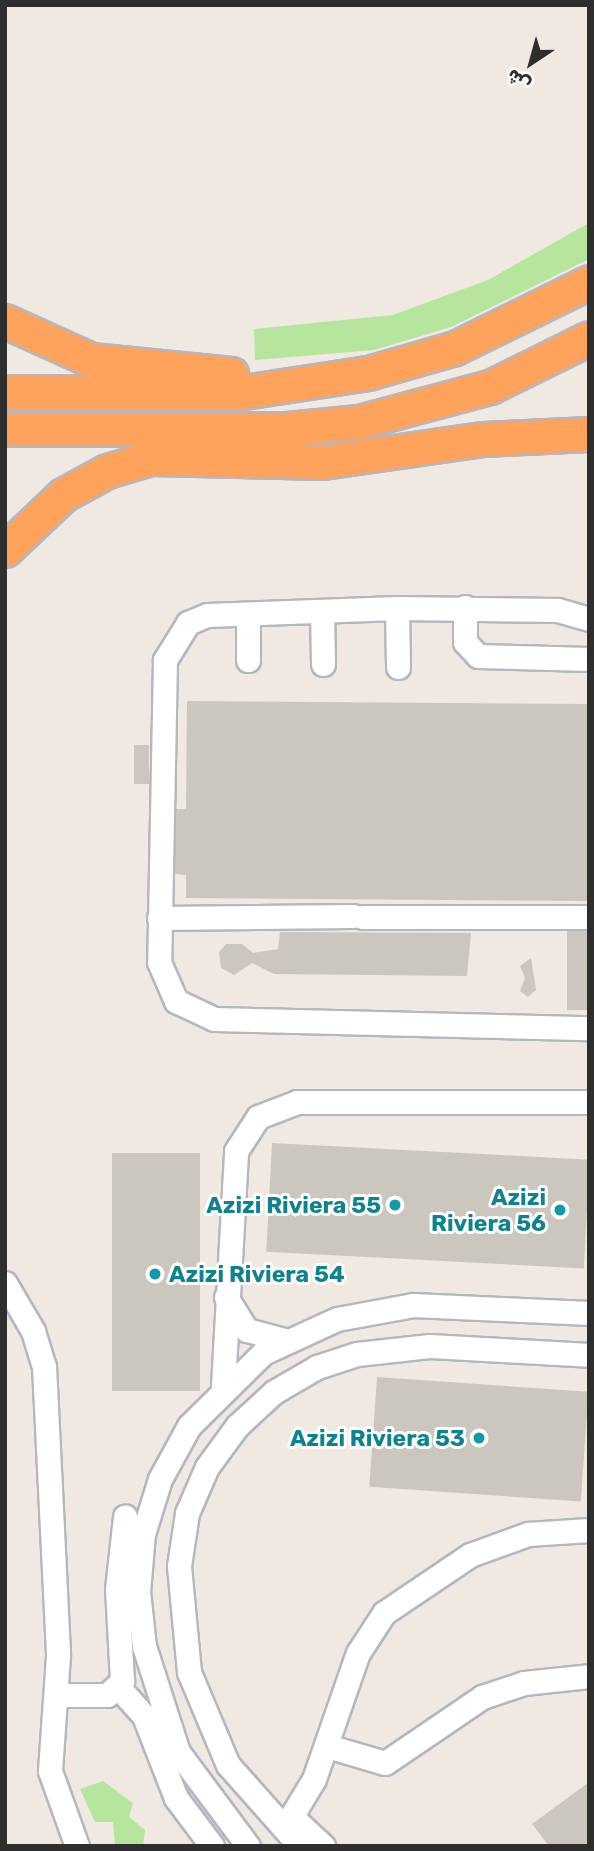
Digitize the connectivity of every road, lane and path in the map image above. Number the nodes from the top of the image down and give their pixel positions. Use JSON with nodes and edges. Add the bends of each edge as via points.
{"nodes":[{"id":1,"x":589,"y":282,"type":"edge"},
{"id":2,"x":5,"y":321,"type":"edge"},
{"id":3,"x":589,"y":338,"type":"edge"},
{"id":4,"x":299,"y":385,"type":"junction"},
{"id":5,"x":490,"y":387,"type":"junction"},
{"id":6,"x":5,"y":392,"type":"edge"},
{"id":7,"x":5,"y":429,"type":"edge"},
{"id":8,"x":589,"y":434,"type":"edge"},
{"id":9,"x":246,"y":457,"type":"junction"},
{"id":10,"x":5,"y":550,"type":"edge"},
{"id":11,"x":465,"y":607,"type":"junction"},
{"id":12,"x":397,"y":608,"type":"junction"},
{"id":13,"x":321,"y":611,"type":"junction"},
{"id":14,"x":248,"y":614,"type":"junction"},
{"id":15,"x":589,"y":619,"type":"edge"},
{"id":16,"x":589,"y":659,"type":"edge"},
{"id":17,"x":248,"y":660,"type":"dead end"},
{"id":18,"x":323,"y":664,"type":"dead end"},
{"id":19,"x":398,"y":667,"type":"dead end"},
{"id":20,"x":589,"y":917,"type":"edge"},
{"id":21,"x":159,"y":918,"type":"junction"},
{"id":22,"x":589,"y":1028,"type":"edge"},
{"id":23,"x":589,"y":1102,"type":"edge"},
{"id":24,"x":5,"y":1283,"type":"edge"},
{"id":25,"x":226,"y":1297,"type":"junction"},
{"id":26,"x":589,"y":1313,"type":"edge"},
{"id":27,"x":285,"y":1340,"type":"junction"},
{"id":28,"x":589,"y":1355,"type":"edge"},
{"id":29,"x":223,"y":1386,"type":"junction"},
{"id":30,"x":125,"y":1516,"type":"dead end"},
{"id":31,"x":589,"y":1530,"type":"edge"},
{"id":32,"x":589,"y":1676,"type":"edge"},
{"id":33,"x":119,"y":1688,"type":"junction"},
{"id":34,"x":58,"y":1695,"type":"junction"},
{"id":35,"x":327,"y":1746,"type":"junction"},
{"id":36,"x":228,"y":1765,"type":"junction"},
{"id":37,"x":292,"y":1816,"type":"junction"},
{"id":38,"x":77,"y":1846,"type":"edge"},
{"id":39,"x":212,"y":1846,"type":"edge"},
{"id":40,"x":248,"y":1846,"type":"edge"},
{"id":41,"x":300,"y":1846,"type":"edge"},
{"id":42,"x":323,"y":1846,"type":"edge"}],
"edges":[{"from":1,"to":4,"type":"highway","via":[[455,348]]},
{"from":2,"to":4,"type":"highway","via":[[60,349],[119,364]]},
{"from":3,"to":5,"type":"highway"},
{"from":4,"to":6,"type":"highway","via":[[225,393]]},
{"from":5,"to":7,"type":"highway","via":[[323,427]]},
{"from":5,"to":9,"type":"highway","via":[[396,429]]},
{"from":8,"to":9,"type":"highway","via":[[483,439],[334,461]]},
{"from":9,"to":10,"type":"highway","via":[[174,455],[107,471],[62,495]]},
{"from":11,"to":12,"type":"street"},
{"from":11,"to":15,"type":"street","via":[[557,610]]},
{"from":11,"to":16,"type":"street","via":[[465,642],[478,656]]},
{"from":12,"to":13,"type":"street"},
{"from":12,"to":19,"type":"street"},
{"from":13,"to":14,"type":"street"},
{"from":13,"to":18,"type":"street"},
{"from":14,"to":17,"type":"street"},
{"from":14,"to":21,"type":"street","via":[[197,618],[180,631],[165,660]]},
{"from":20,"to":21,"type":"street"},
{"from":21,"to":22,"type":"street","via":[[164,983],[176,1001],[204,1017]]},
{"from":23,"to":25,"type":"street","via":[[276,1107],[258,1117],[236,1151]]},
{"from":24,"to":34,"type":"street","via":[[30,1325],[44,1366]]},
{"from":25,"to":27,"type":"street","via":[[247,1330]]},
{"from":25,"to":29,"type":"street"},
{"from":26,"to":27,"type":"street","via":[[413,1305],[337,1319]]},
{"from":27,"to":29,"type":"street"},
{"from":28,"to":36,"type":"street","via":[[430,1346],[357,1354],[295,1378],[237,1426],[191,1501],[179,1592],[189,1672]]},
{"from":29,"to":40,"type":"street","via":[[189,1426],[160,1479],[143,1534],[138,1592],[144,1646],[166,1727],[191,1777]]},
{"from":30,"to":33,"type":"street","via":[[117,1589]]},
{"from":31,"to":35,"type":"street","via":[[498,1543],[398,1599],[358,1653]]},
{"from":32,"to":35,"type":"street","via":[[536,1681],[482,1697],[386,1763]]},
{"from":33,"to":34,"type":"street","via":[[107,1695]]},
{"from":33,"to":39,"type":"street","via":[[144,1716],[176,1798]]},
{"from":34,"to":38,"type":"street","via":[[50,1771]]},
{"from":35,"to":37,"type":"street"},
{"from":36,"to":37,"type":"street"},
{"from":36,"to":41,"type":"street"},
{"from":37,"to":42,"type":"street"}]}
